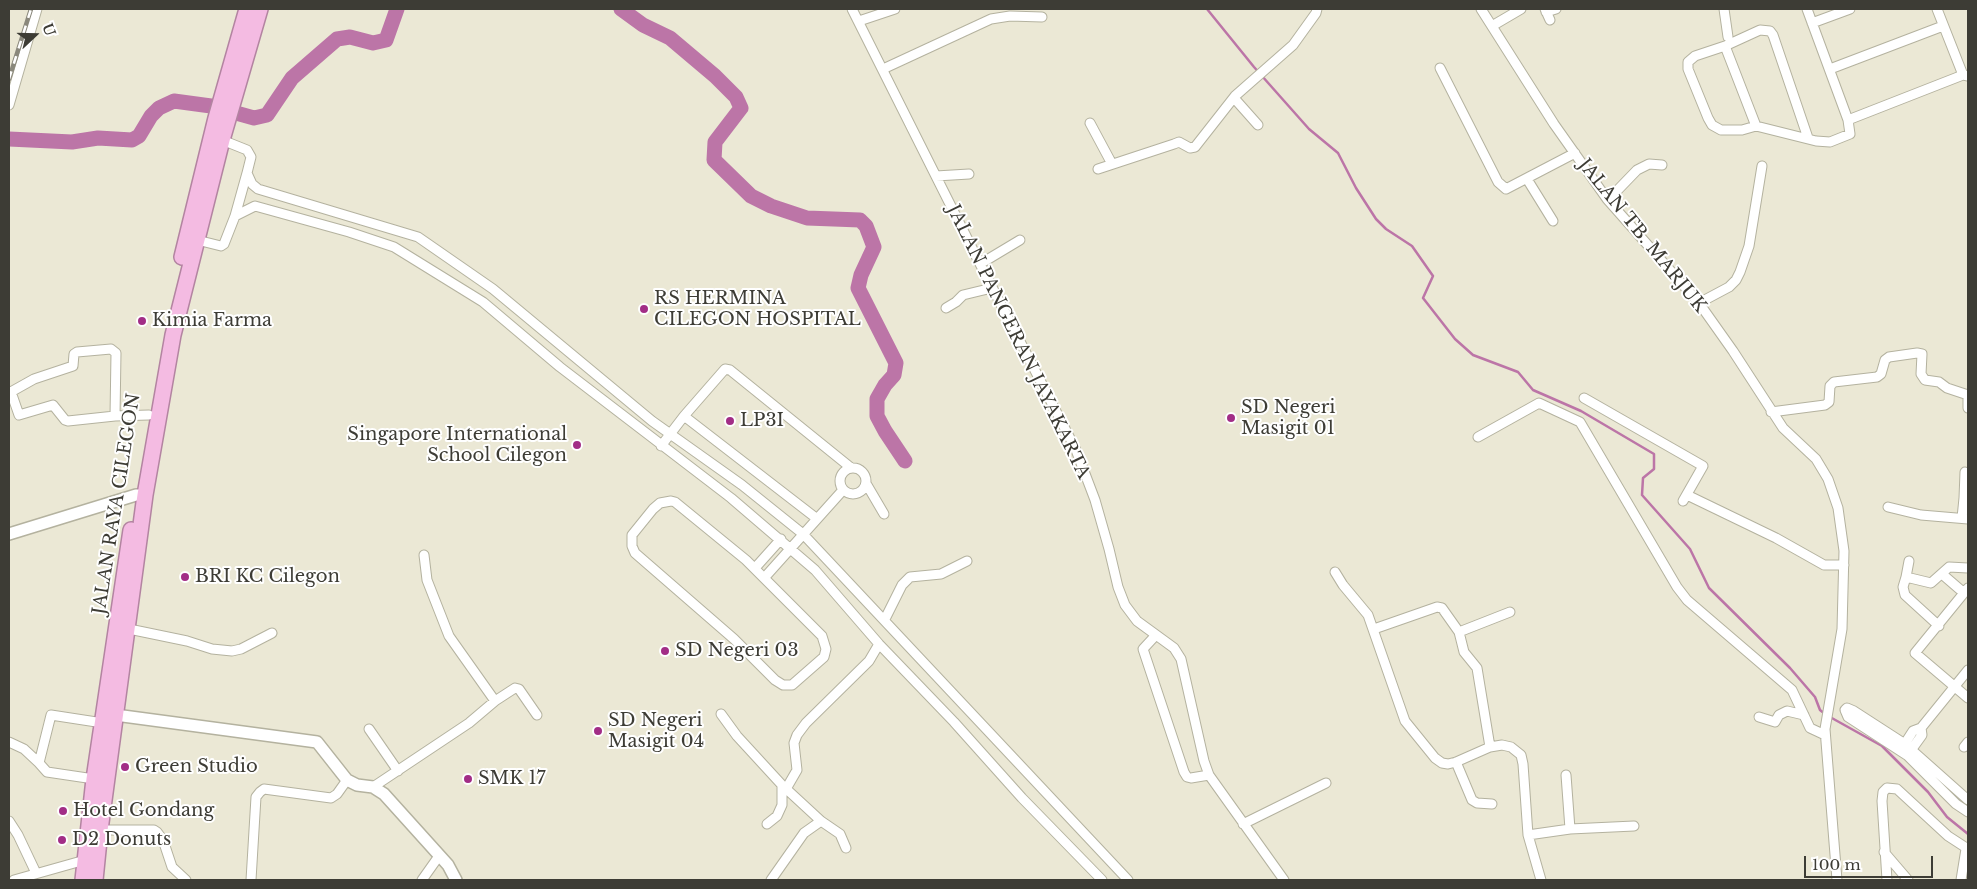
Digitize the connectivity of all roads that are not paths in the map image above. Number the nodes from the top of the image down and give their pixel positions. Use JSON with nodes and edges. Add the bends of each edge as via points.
{"nodes":[{"id":1,"x":37,"y":9,"type":"edge"},
{"id":2,"x":248,"y":9,"type":"edge"},
{"id":3,"x":260,"y":9,"type":"edge"},
{"id":4,"x":852,"y":9,"type":"edge"},
{"id":5,"x":895,"y":9,"type":"edge"},
{"id":6,"x":1317,"y":9,"type":"edge"},
{"id":7,"x":1481,"y":9,"type":"edge"},
{"id":8,"x":1521,"y":9,"type":"edge"},
{"id":9,"x":1556,"y":9,"type":"edge"},
{"id":10,"x":1724,"y":9,"type":"edge"},
{"id":11,"x":1808,"y":9,"type":"edge"},
{"id":12,"x":1850,"y":9,"type":"edge"},
{"id":13,"x":1937,"y":9,"type":"edge"},
{"id":14,"x":1547,"y":13,"type":"edge"},
{"id":15,"x":1042,"y":17,"type":"dead end"},
{"id":16,"x":859,"y":21,"type":"junction"},
{"id":17,"x":1812,"y":22,"type":"junction"},
{"id":18,"x":1492,"y":26,"type":"junction"},
{"id":19,"x":1943,"y":26,"type":"junction"},
{"id":20,"x":1727,"y":42,"type":"junction"},
{"id":21,"x":1440,"y":68,"type":"dead end"},
{"id":22,"x":883,"y":69,"type":"junction"},
{"id":23,"x":1830,"y":69,"type":"junction"},
{"id":24,"x":1965,"y":76,"type":"edge"},
{"id":25,"x":1234,"y":98,"type":"junction"},
{"id":26,"x":9,"y":105,"type":"edge"},
{"id":27,"x":224,"y":112,"type":"junction"},
{"id":28,"x":1848,"y":120,"type":"junction"},
{"id":29,"x":1090,"y":122,"type":"dead end"},
{"id":30,"x":1258,"y":125,"type":"dead end"},
{"id":31,"x":1756,"y":126,"type":"junction"},
{"id":32,"x":1808,"y":138,"type":"junction"},
{"id":33,"x":216,"y":139,"type":"junction"},
{"id":34,"x":1575,"y":153,"type":"junction"},
{"id":35,"x":1112,"y":164,"type":"junction"},
{"id":36,"x":1662,"y":165,"type":"dead end"},
{"id":37,"x":1762,"y":166,"type":"dead end"},
{"id":38,"x":1098,"y":169,"type":"dead end"},
{"id":39,"x":247,"y":173,"type":"junction"},
{"id":40,"x":969,"y":174,"type":"dead end"},
{"id":41,"x":936,"y":176,"type":"junction"},
{"id":42,"x":1527,"y":180,"type":"junction"},
{"id":43,"x":258,"y":189,"type":"junction"},
{"id":44,"x":1608,"y":200,"type":"junction"},
{"id":45,"x":255,"y":206,"type":"junction"},
{"id":46,"x":236,"y":216,"type":"junction"},
{"id":47,"x":1553,"y":222,"type":"dead end"},
{"id":48,"x":197,"y":240,"type":"junction"},
{"id":49,"x":1020,"y":240,"type":"dead end"},
{"id":50,"x":980,"y":264,"type":"junction"},
{"id":51,"x":992,"y":288,"type":"junction"},
{"id":52,"x":1699,"y":303,"type":"junction"},
{"id":53,"x":946,"y":308,"type":"dead end"},
{"id":54,"x":529,"y":319,"type":"junction"},
{"id":55,"x":520,"y":333,"type":"junction"},
{"id":56,"x":10,"y":393,"type":"edge"},
{"id":57,"x":1968,"y":396,"type":"edge"},
{"id":58,"x":1584,"y":398,"type":"dead end"},
{"id":59,"x":1968,"y":408,"type":"edge"},
{"id":60,"x":1771,"y":412,"type":"junction"},
{"id":61,"x":115,"y":416,"type":"junction"},
{"id":62,"x":149,"y":416,"type":"junction"},
{"id":63,"x":684,"y":416,"type":"junction"},
{"id":64,"x":670,"y":434,"type":"junction"},
{"id":65,"x":1478,"y":437,"type":"dead end"},
{"id":66,"x":682,"y":442,"type":"junction"},
{"id":67,"x":662,"y":446,"type":"junction"},
{"id":68,"x":672,"y":454,"type":"junction"},
{"id":69,"x":850,"y":467,"type":"junction"},
{"id":70,"x":1965,"y":472,"type":"dead end"},
{"id":71,"x":867,"y":485,"type":"junction"},
{"id":72,"x":843,"y":490,"type":"junction"},
{"id":73,"x":141,"y":495,"type":"junction"},
{"id":74,"x":1966,"y":498,"type":"edge"},
{"id":75,"x":1888,"y":507,"type":"dead end"},
{"id":76,"x":884,"y":514,"type":"dead end"},
{"id":77,"x":816,"y":518,"type":"junction"},
{"id":78,"x":1965,"y":518,"type":"edge"},
{"id":79,"x":9,"y":534,"type":"edge"},
{"id":80,"x":803,"y":534,"type":"junction"},
{"id":81,"x":781,"y":539,"type":"junction"},
{"id":82,"x":791,"y":548,"type":"junction"},
{"id":83,"x":424,"y":556,"type":"dead end"},
{"id":84,"x":967,"y":561,"type":"dead end"},
{"id":85,"x":1909,"y":561,"type":"dead end"},
{"id":86,"x":1844,"y":564,"type":"junction"},
{"id":87,"x":755,"y":568,"type":"junction"},
{"id":88,"x":1968,"y":568,"type":"edge"},
{"id":89,"x":1335,"y":572,"type":"dead end"},
{"id":90,"x":1942,"y":574,"type":"junction"},
{"id":91,"x":764,"y":577,"type":"junction"},
{"id":92,"x":1906,"y":577,"type":"junction"},
{"id":93,"x":1966,"y":591,"type":"edge"},
{"id":94,"x":1510,"y":612,"type":"dead end"},
{"id":95,"x":885,"y":619,"type":"junction"},
{"id":96,"x":1939,"y":626,"type":"junction"},
{"id":97,"x":128,"y":629,"type":"junction"},
{"id":98,"x":1374,"y":629,"type":"junction"},
{"id":99,"x":1459,"y":632,"type":"junction"},
{"id":100,"x":272,"y":633,"type":"dead end"},
{"id":101,"x":1156,"y":635,"type":"junction"},
{"id":102,"x":879,"y":644,"type":"junction"},
{"id":103,"x":1968,"y":670,"type":"edge"},
{"id":104,"x":1954,"y":687,"type":"junction"},
{"id":105,"x":1968,"y":698,"type":"edge"},
{"id":106,"x":495,"y":701,"type":"junction"},
{"id":107,"x":721,"y":714,"type":"dead end"},
{"id":108,"x":537,"y":715,"type":"dead end"},
{"id":109,"x":1804,"y":715,"type":"junction"},
{"id":110,"x":108,"y":717,"type":"junction"},
{"id":111,"x":1758,"y":718,"type":"dead end"},
{"id":112,"x":369,"y":729,"type":"dead end"},
{"id":113,"x":1825,"y":732,"type":"junction"},
{"id":114,"x":9,"y":742,"type":"edge"},
{"id":115,"x":1490,"y":747,"type":"junction"},
{"id":116,"x":1906,"y":750,"type":"junction"},
{"id":117,"x":1456,"y":762,"type":"junction"},
{"id":118,"x":39,"y":763,"type":"junction"},
{"id":119,"x":398,"y":770,"type":"junction"},
{"id":120,"x":1209,"y":775,"type":"junction"},
{"id":121,"x":1566,"y":775,"type":"dead end"},
{"id":122,"x":94,"y":780,"type":"junction"},
{"id":123,"x":347,"y":780,"type":"junction"},
{"id":124,"x":1326,"y":783,"type":"dead end"},
{"id":125,"x":784,"y":787,"type":"junction"},
{"id":126,"x":373,"y":788,"type":"junction"},
{"id":127,"x":1968,"y":800,"type":"edge"},
{"id":128,"x":1492,"y":804,"type":"dead end"},
{"id":129,"x":1968,"y":812,"type":"edge"},
{"id":130,"x":9,"y":821,"type":"edge"},
{"id":131,"x":820,"y":821,"type":"junction"},
{"id":132,"x":767,"y":824,"type":"dead end"},
{"id":133,"x":1243,"y":824,"type":"junction"},
{"id":134,"x":1634,"y":826,"type":"dead end"},
{"id":135,"x":1570,"y":829,"type":"junction"},
{"id":136,"x":100,"y":830,"type":"junction"},
{"id":137,"x":1528,"y":835,"type":"junction"},
{"id":138,"x":846,"y":848,"type":"dead end"},
{"id":139,"x":1967,"y":849,"type":"edge"},
{"id":140,"x":1884,"y":851,"type":"junction"},
{"id":141,"x":440,"y":856,"type":"junction"},
{"id":142,"x":85,"y":860,"type":"junction"},
{"id":143,"x":1107,"y":860,"type":"junction"},
{"id":144,"x":36,"y":873,"type":"junction"},
{"id":145,"x":1100,"y":878,"type":"edge"},
{"id":146,"x":14,"y":880,"type":"edge"},
{"id":147,"x":83,"y":880,"type":"edge"},
{"id":148,"x":95,"y":880,"type":"edge"},
{"id":149,"x":186,"y":880,"type":"edge"},
{"id":150,"x":251,"y":880,"type":"edge"},
{"id":151,"x":422,"y":880,"type":"edge"},
{"id":152,"x":456,"y":880,"type":"edge"},
{"id":153,"x":771,"y":880,"type":"edge"},
{"id":154,"x":1128,"y":880,"type":"edge"},
{"id":155,"x":1284,"y":880,"type":"edge"},
{"id":156,"x":1541,"y":880,"type":"edge"},
{"id":157,"x":1837,"y":880,"type":"edge"},
{"id":158,"x":1887,"y":880,"type":"edge"},
{"id":159,"x":1908,"y":880,"type":"edge"},
{"id":160,"x":1961,"y":880,"type":"edge"}],
"edges":[{"from":1,"to":26,"type":"street"},
{"from":2,"to":27,"type":"highway"},
{"from":3,"to":27,"type":"highway"},
{"from":4,"to":16,"type":"street","name":"JALAN PANGERAN JAYAKARTA"},
{"from":5,"to":16,"type":"street"},
{"from":6,"to":25,"type":"street","via":[[1294,45]]},
{"from":7,"to":18,"type":"street","name":"JALAN TB. MARJUK"},
{"from":8,"to":18,"type":"street"},
{"from":9,"to":14,"type":"street"},
{"from":10,"to":20,"type":"street"},
{"from":11,"to":17,"type":"street"},
{"from":12,"to":17,"type":"street"},
{"from":13,"to":19,"type":"street"},
{"from":15,"to":22,"type":"street","via":[[991,19]]},
{"from":16,"to":22,"type":"street","name":"JALAN PANGERAN JAYAKARTA"},
{"from":17,"to":23,"type":"street"},
{"from":18,"to":34,"type":"street","name":"JALAN TB. MARJUK"},
{"from":19,"to":23,"type":"street"},
{"from":19,"to":24,"type":"street"},
{"from":20,"to":31,"type":"street"},
{"from":20,"to":31,"type":"street","via":[[1691,59],[1688,70],[1708,118],[1716,128],[1727,131]]},
{"from":20,"to":32,"type":"street","via":[[1760,30],[1770,31]]},
{"from":21,"to":42,"type":"street","via":[[1502,186],[1506,189]]},
{"from":22,"to":41,"type":"street","name":"JALAN PANGERAN JAYAKARTA"},
{"from":23,"to":28,"type":"street"},
{"from":24,"to":28,"type":"street"},
{"from":25,"to":30,"type":"street"},
{"from":25,"to":35,"type":"street","via":[[1193,148],[1179,142]]},
{"from":27,"to":33,"type":"highway"},
{"from":28,"to":32,"type":"street","via":[[1850,134],[1846,136],[1830,142]]},
{"from":29,"to":35,"type":"street"},
{"from":31,"to":32,"type":"street"},
{"from":33,"to":39,"type":"street","via":[[247,150],[251,157]]},
{"from":33,"to":48,"type":"highway","name":"JALAN RAYA CILEGON"},
{"from":33,"to":62,"type":"highway","name":"JALAN RAYA CILEGON","via":[[164,328]]},
{"from":34,"to":42,"type":"street"},
{"from":34,"to":44,"type":"street","name":"JALAN TB. MARJUK"},
{"from":35,"to":38,"type":"street"},
{"from":36,"to":44,"type":"street","via":[[1649,164],[1637,170]]},
{"from":37,"to":52,"type":"street","via":[[1749,246],[1740,272],[1729,287]]},
{"from":39,"to":43,"type":"street"},
{"from":39,"to":46,"type":"street"},
{"from":40,"to":41,"type":"street"},
{"from":41,"to":50,"type":"street","name":"JALAN PANGERAN JAYAKARTA"},
{"from":42,"to":47,"type":"street"},
{"from":43,"to":45,"type":"street"},
{"from":43,"to":54,"type":"street","via":[[418,238]]},
{"from":44,"to":52,"type":"street","name":"JALAN TB. MARJUK"},
{"from":45,"to":46,"type":"street"},
{"from":45,"to":55,"type":"street","via":[[394,247],[483,302]]},
{"from":46,"to":48,"type":"street","via":[[221,246]]},
{"from":48,"to":73,"type":"highway","name":"JALAN RAYA CILEGON","via":[[173,335]]},
{"from":49,"to":50,"type":"street"},
{"from":50,"to":51,"type":"street","name":"JALAN PANGERAN JAYAKARTA"},
{"from":51,"to":53,"type":"street","via":[[963,295]]},
{"from":51,"to":101,"type":"street","name":"JALAN PANGERAN JAYAKARTA","via":[[1076,450],[1095,500],[1125,605],[1137,621]]},
{"from":52,"to":60,"type":"street","name":"JALAN TB. MARJUK"},
{"from":54,"to":55,"type":"street"},
{"from":54,"to":64,"type":"street"},
{"from":55,"to":67,"type":"street"},
{"from":56,"to":61,"type":"street","via":[[19,415],[54,405],[68,421]]},
{"from":56,"to":61,"type":"street","via":[[34,379],[73,366],[77,352],[113,349],[116,353]]},
{"from":57,"to":59,"type":"street"},
{"from":57,"to":60,"type":"street","via":[[1939,382],[1925,380],[1921,374],[1922,354],[1917,352],[1888,357],[1877,378],[1834,382],[1830,386],[1829,402],[1825,405]]},
{"from":58,"to":86,"type":"street","via":[[1703,466],[1685,498],[1776,538],[1824,565]]},
{"from":60,"to":86,"type":"street","name":"JALAN TB. MARJUK","via":[[1820,464],[1828,478],[1838,508]]},
{"from":61,"to":62,"type":"street"},
{"from":62,"to":73,"type":"highway","name":"JALAN RAYA CILEGON"},
{"from":63,"to":64,"type":"street"},
{"from":63,"to":69,"type":"street","via":[[720,374],[730,370]]},
{"from":63,"to":77,"type":"street"},
{"from":64,"to":66,"type":"street"},
{"from":64,"to":67,"type":"street"},
{"from":65,"to":109,"type":"street","via":[[1538,403],[1580,422],[1677,587],[1687,600],[1792,690]]},
{"from":66,"to":68,"type":"street"},
{"from":66,"to":80,"type":"street"},
{"from":67,"to":68,"type":"street"},
{"from":68,"to":81,"type":"street"},
{"from":69,"to":71,"type":"street","via":[[860,468],[866,476]]},
{"from":69,"to":72,"type":"street","via":[[842,472],[839,481]]},
{"from":70,"to":74,"type":"street"},
{"from":71,"to":72,"type":"street","via":[[861,493],[851,495]]},
{"from":71,"to":76,"type":"street"},
{"from":72,"to":77,"type":"street"},
{"from":73,"to":79,"type":"street"},
{"from":73,"to":97,"type":"highway","name":"JALAN RAYA CILEGON"},
{"from":73,"to":110,"type":"highway","name":"JALAN RAYA CILEGON"},
{"from":74,"to":78,"type":"street"},
{"from":75,"to":78,"type":"street","via":[[1920,515]]},
{"from":77,"to":80,"type":"street"},
{"from":80,"to":82,"type":"street"},
{"from":80,"to":95,"type":"street"},
{"from":81,"to":82,"type":"street"},
{"from":81,"to":87,"type":"street"},
{"from":82,"to":91,"type":"street"},
{"from":82,"to":102,"type":"street","via":[[815,570]]},
{"from":83,"to":106,"type":"street","via":[[427,580],[450,636]]},
{"from":84,"to":95,"type":"street","via":[[941,574],[910,577],[902,585]]},
{"from":85,"to":92,"type":"street"},
{"from":86,"to":113,"type":"street","name":"JALAN TB. MARJUK","via":[[1842,629]]},
{"from":87,"to":91,"type":"street"},
{"from":87,"to":91,"type":"street","via":[[671,501],[653,508],[632,535],[634,553],[734,639],[775,680],[788,686],[824,657],[826,643]]},
{"from":88,"to":90,"type":"street","via":[[1949,567]]},
{"from":89,"to":98,"type":"street","via":[[1368,615]]},
{"from":90,"to":92,"type":"street","via":[[1931,583]]},
{"from":90,"to":93,"type":"street"},
{"from":92,"to":96,"type":"street","via":[[1905,595]]},
{"from":93,"to":96,"type":"street"},
{"from":94,"to":99,"type":"street"},
{"from":95,"to":143,"type":"street"},
{"from":96,"to":104,"type":"street","via":[[1915,653]]},
{"from":97,"to":100,"type":"street","via":[[232,651]]},
{"from":97,"to":110,"type":"highway","name":"JALAN RAYA CILEGON"},
{"from":98,"to":99,"type":"street","via":[[1437,607],[1448,614]]},
{"from":98,"to":117,"type":"street","via":[[1405,720],[1434,758],[1442,763]]},
{"from":99,"to":115,"type":"street","via":[[1464,652],[1478,673]]},
{"from":101,"to":120,"type":"street","name":"JALAN PANGERAN JAYAKARTA","via":[[1174,648],[1182,659]]},
{"from":101,"to":120,"type":"street","via":[[1143,649],[1184,772],[1192,779]]},
{"from":102,"to":125,"type":"street","via":[[869,661],[797,735],[794,743],[798,770]]},
{"from":102,"to":145,"type":"street"},
{"from":103,"to":104,"type":"street"},
{"from":104,"to":105,"type":"street"},
{"from":104,"to":116,"type":"street","via":[[1921,728],[1922,734]]},
{"from":106,"to":108,"type":"street","via":[[515,688],[519,689]]},
{"from":106,"to":119,"type":"street","via":[[469,723]]},
{"from":107,"to":125,"type":"street","via":[[736,736]]},
{"from":109,"to":111,"type":"street","via":[[1787,711],[1775,722]]},
{"from":109,"to":113,"type":"street","via":[[1810,728]]},
{"from":110,"to":118,"type":"street","via":[[51,715]]},
{"from":110,"to":122,"type":"highway","name":"JALAN RAYA CILEGON"},
{"from":110,"to":123,"type":"street","via":[[312,740],[320,745]]},
{"from":110,"to":136,"type":"highway","name":"JALAN RAYA CILEGON"},
{"from":112,"to":119,"type":"street"},
{"from":113,"to":157,"type":"street","name":"JALAN TB. MARJUK"},
{"from":114,"to":118,"type":"street","via":[[24,749]]},
{"from":115,"to":117,"type":"street"},
{"from":115,"to":137,"type":"street","via":[[1507,745],[1521,756]]},
{"from":116,"to":116,"type":"street","via":[[1848,717],[1845,710],[1854,711]]},
{"from":116,"to":127,"type":"street"},
{"from":116,"to":129,"type":"street","via":[[1956,804]]},
{"from":117,"to":128,"type":"street","via":[[1472,800]]},
{"from":118,"to":122,"type":"street","via":[[47,772]]},
{"from":119,"to":126,"type":"street"},
{"from":120,"to":133,"type":"street","name":"JALAN PANGERAN JAYAKARTA"},
{"from":121,"to":135,"type":"street"},
{"from":122,"to":142,"type":"highway","name":"JALAN RAYA CILEGON"},
{"from":123,"to":126,"type":"street"},
{"from":123,"to":150,"type":"street","via":[[331,798],[264,789],[260,792],[256,797]]},
{"from":124,"to":133,"type":"street"},
{"from":125,"to":131,"type":"street"},
{"from":125,"to":132,"type":"street","via":[[782,806],[777,816]]},
{"from":126,"to":141,"type":"street","via":[[384,794]]},
{"from":130,"to":144,"type":"street"},
{"from":131,"to":138,"type":"street","via":[[840,834]]},
{"from":131,"to":153,"type":"street","via":[[804,833]]},
{"from":133,"to":155,"type":"street","name":"JALAN PANGERAN JAYAKARTA"},
{"from":134,"to":135,"type":"street"},
{"from":135,"to":137,"type":"street"},
{"from":136,"to":148,"type":"highway","name":"JALAN RAYA CILEGON"},
{"from":136,"to":149,"type":"street","via":[[154,830],[163,840],[172,867]]},
{"from":137,"to":156,"type":"street"},
{"from":139,"to":140,"type":"street","via":[[1891,787],[1883,792],[1882,801]]},
{"from":139,"to":160,"type":"street"},
{"from":140,"to":158,"type":"street"},
{"from":140,"to":159,"type":"street"},
{"from":141,"to":151,"type":"street"},
{"from":141,"to":152,"type":"street"},
{"from":142,"to":144,"type":"street"},
{"from":142,"to":147,"type":"highway","name":"JALAN RAYA CILEGON"},
{"from":143,"to":145,"type":"street"},
{"from":143,"to":154,"type":"street"},
{"from":144,"to":146,"type":"street"}]}
